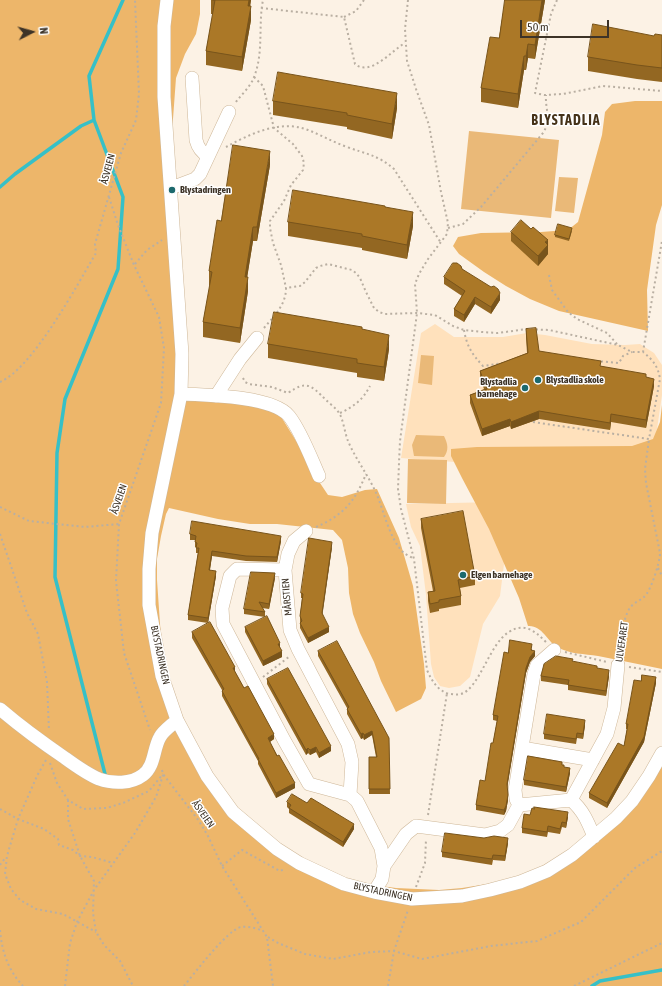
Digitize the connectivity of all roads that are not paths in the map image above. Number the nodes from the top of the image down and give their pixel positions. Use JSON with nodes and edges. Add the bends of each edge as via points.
{"nodes":[{"id":1,"x":167,"y":0,"type":"edge"},
{"id":2,"x":192,"y":78,"type":"dead end"},
{"id":3,"x":229,"y":112,"type":"road end"},
{"id":4,"x":208,"y":156,"type":"junction"},
{"id":5,"x":171,"y":188,"type":"junction"},
{"id":6,"x":257,"y":338,"type":"road end"},
{"id":7,"x":180,"y":394,"type":"junction"},
{"id":8,"x":216,"y":396,"type":"junction"},
{"id":9,"x":319,"y":476,"type":"dead end"},
{"id":10,"x":306,"y":531,"type":"road end"},
{"id":11,"x":285,"y":570,"type":"junction"},
{"id":12,"x":554,"y":650,"type":"road end"},
{"id":13,"x":618,"y":665,"type":"road end"},
{"id":14,"x":0,"y":709,"type":"edge"},
{"id":15,"x":177,"y":720,"type":"junction"},
{"id":16,"x":522,"y":748,"type":"junction"},
{"id":17,"x":662,"y":753,"type":"edge"},
{"id":18,"x":593,"y":760,"type":"junction"},
{"id":19,"x":350,"y":795,"type":"junction"},
{"id":20,"x":571,"y":800,"type":"junction"},
{"id":21,"x":519,"y":805,"type":"junction"},
{"id":22,"x":594,"y":837,"type":"junction"},
{"id":23,"x":384,"y":866,"type":"junction"},
{"id":24,"x":374,"y":892,"type":"junction"}],
"edges":[{"from":1,"to":5,"type":"street","name":"BLYSTADRINGEN","via":[[164,26],[164,97]]},
{"from":2,"to":4,"type":"street","via":[[196,140],[201,152]]},
{"from":3,"to":4,"type":"street"},
{"from":4,"to":5,"type":"street","via":[[204,168],[195,179]]},
{"from":5,"to":7,"type":"street","name":"BLYSTADRINGEN","via":[[181,327]]},
{"from":6,"to":8,"type":"street"},
{"from":7,"to":8,"type":"street"},
{"from":7,"to":15,"type":"street","name":"BLYSTADRINGEN","via":[[152,533],[149,570],[149,605],[162,676]]},
{"from":8,"to":9,"type":"street","via":[[264,403],[277,407],[288,415],[295,424]]},
{"from":10,"to":11,"type":"street","via":[[294,541]]},
{"from":11,"to":19,"type":"street","name":"MÅRSTIEN","via":[[290,630],[348,744],[352,762]]},
{"from":11,"to":19,"type":"street","name":"MÅRSTIEN","via":[[237,569],[230,576],[222,608],[223,624],[309,784]]},
{"from":12,"to":16,"type":"street","via":[[537,665],[534,674]]},
{"from":13,"to":18,"type":"street","name":"ULVEFARET","via":[[614,708],[607,734]]},
{"from":14,"to":15,"type":"street","via":[[48,752],[99,778],[114,782],[127,782],[144,774],[151,766],[160,735]]},
{"from":15,"to":24,"type":"street","name":"BLYSTADRINGEN","via":[[207,776],[233,812],[277,849],[299,863],[344,884]]},
{"from":16,"to":18,"type":"street"},
{"from":16,"to":21,"type":"street","via":[[515,790]]},
{"from":17,"to":22,"type":"street","name":"BLYSTADRINGEN","via":[[632,801]]},
{"from":18,"to":20,"type":"street","name":"ULVEFARET"},
{"from":19,"to":23,"type":"street","via":[[357,801],[381,848]]},
{"from":20,"to":21,"type":"street"},
{"from":20,"to":22,"type":"street","via":[[587,818]]},
{"from":21,"to":23,"type":"street","via":[[508,825],[500,831],[485,835],[416,826],[406,834]]},
{"from":22,"to":24,"type":"street","name":"BLYSTADRINGEN","via":[[547,871],[520,882],[462,896],[412,899]]},
{"from":23,"to":24,"type":"street","via":[[382,879]]}]}
